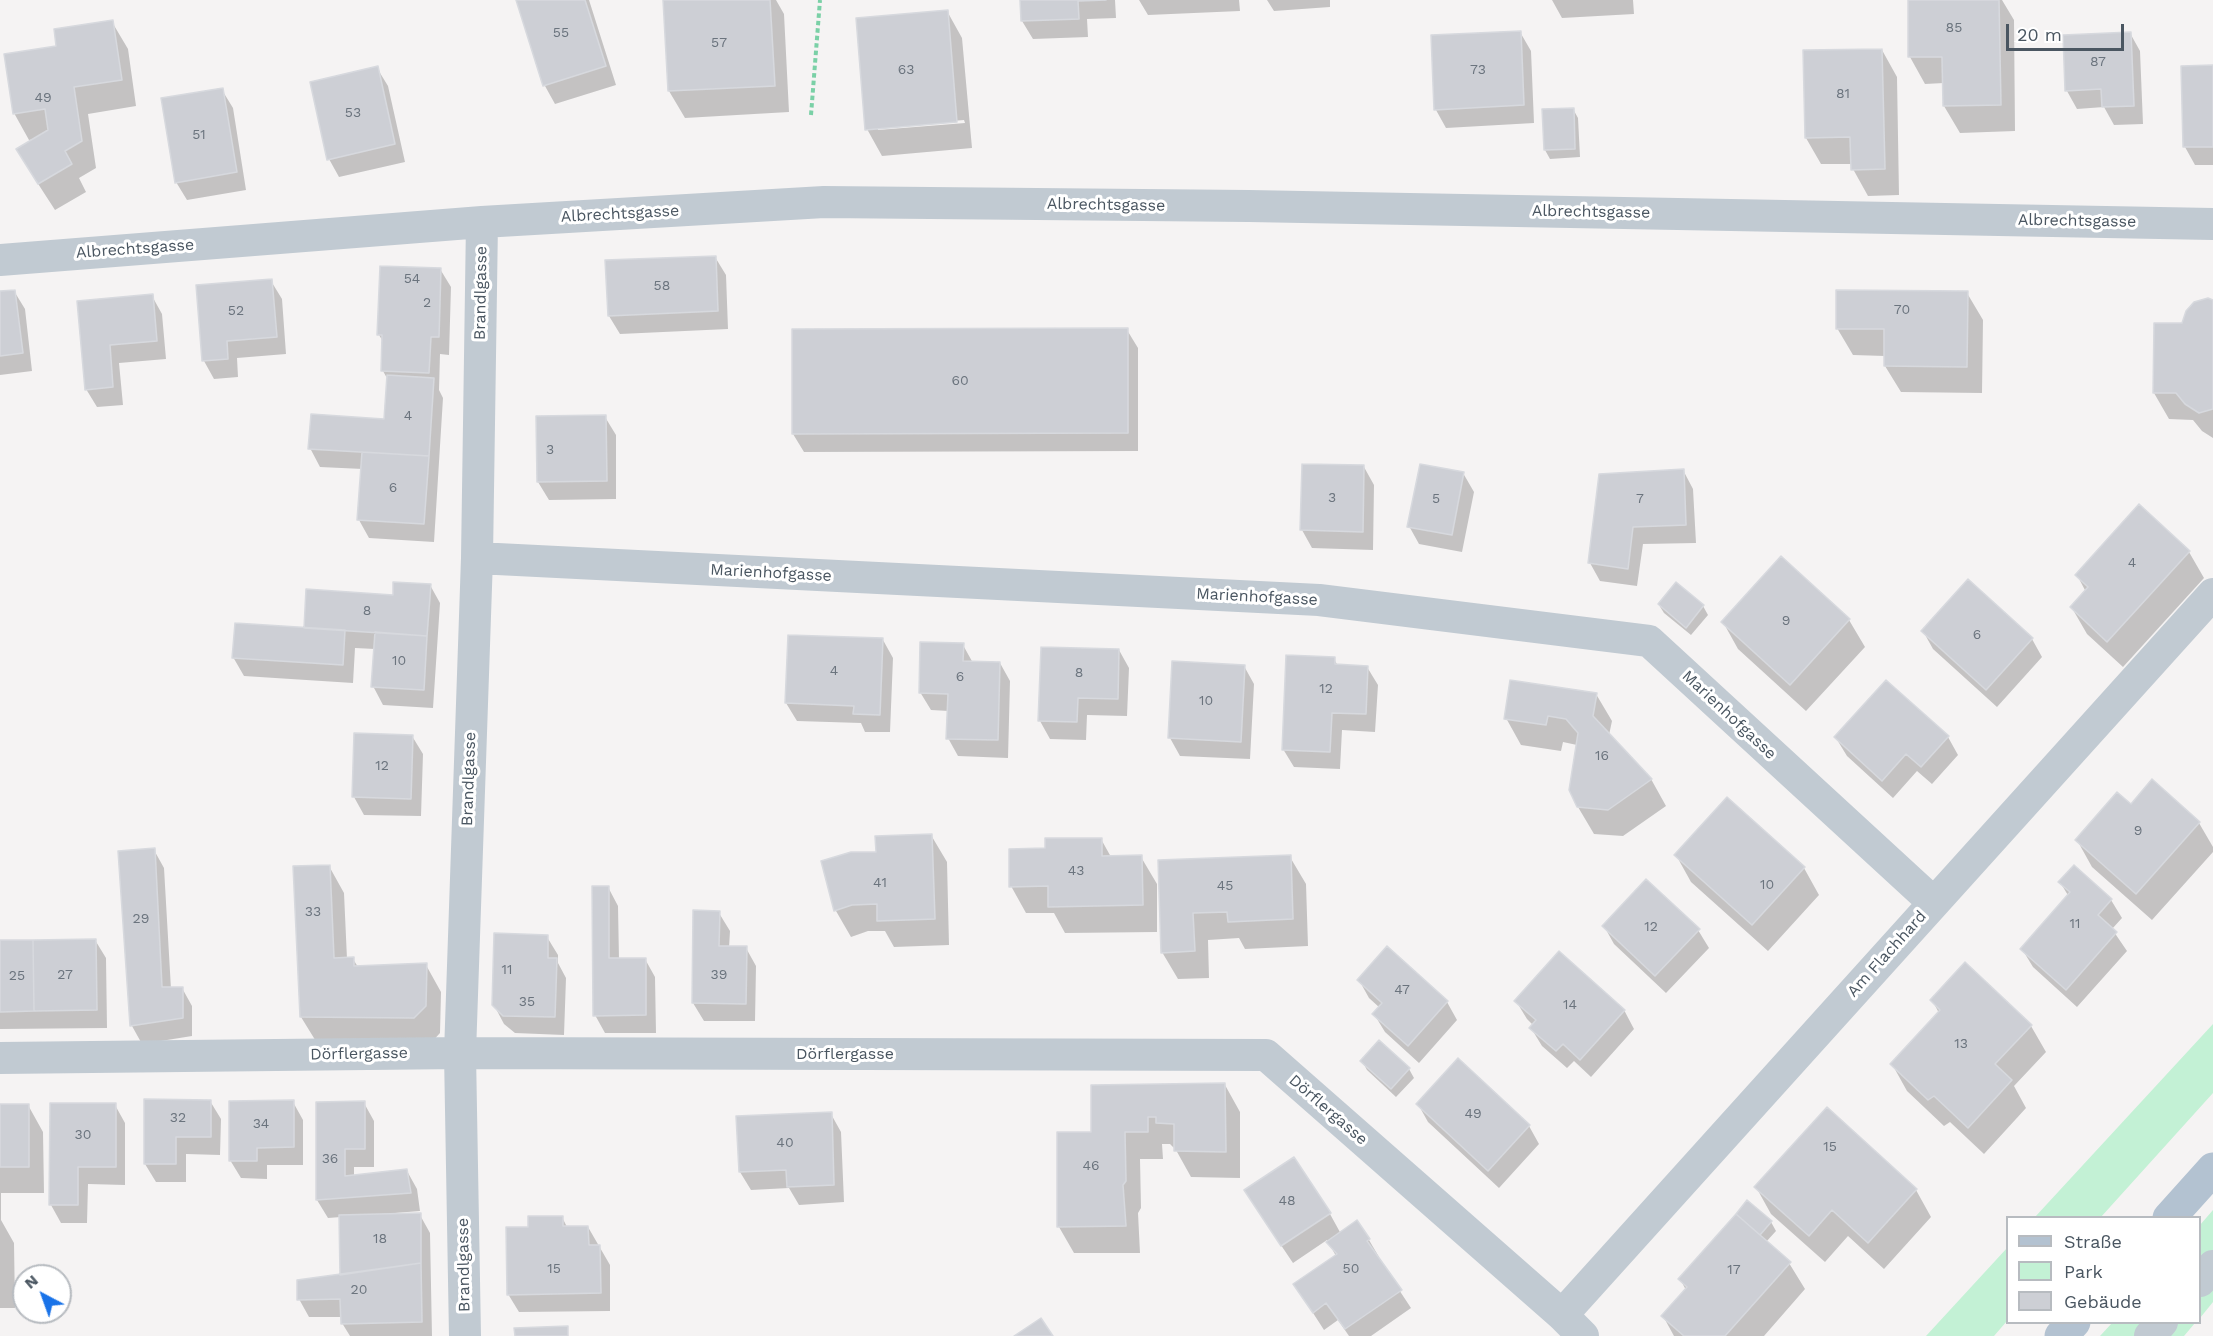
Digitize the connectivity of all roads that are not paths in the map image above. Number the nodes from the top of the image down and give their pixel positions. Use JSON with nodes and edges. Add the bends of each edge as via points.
{"nodes":[{"id":1,"x":482,"y":222,"type":"junction"},
{"id":2,"x":2213,"y":224,"type":"edge"},
{"id":3,"x":0,"y":260,"type":"edge"},
{"id":4,"x":477,"y":558,"type":"junction"},
{"id":5,"x":2213,"y":594,"type":"edge"},
{"id":6,"x":1934,"y":903,"type":"junction"},
{"id":7,"x":460,"y":1053,"type":"junction"},
{"id":8,"x":0,"y":1058,"type":"edge"},
{"id":9,"x":2213,"y":1169,"type":"edge"},
{"id":10,"x":2171,"y":1216,"type":"edge"},
{"id":11,"x":2213,"y":1266,"type":"edge"},
{"id":12,"x":2201,"y":1279,"type":"edge"},
{"id":13,"x":2073,"y":1324,"type":"edge"},
{"id":14,"x":2161,"y":1324,"type":"edge"},
{"id":15,"x":1573,"y":1326,"type":"edge"},
{"id":16,"x":465,"y":1336,"type":"edge"},
{"id":17,"x":2061,"y":1336,"type":"edge"},
{"id":18,"x":2150,"y":1336,"type":"edge"}],
"edges":[{"from":1,"to":2,"type":"street","name":"Albrechtsgasse","via":[[824,202]]},
{"from":1,"to":3,"type":"street","name":"Albrechtsgasse"},
{"from":1,"to":4,"type":"street","name":"Brandlgasse"},
{"from":4,"to":6,"type":"street","name":"Marienhofgasse","via":[[1319,600],[1649,642]]},
{"from":4,"to":7,"type":"street","name":"Brandlgasse"},
{"from":5,"to":6,"type":"street","name":"Am Flachhard"},
{"from":6,"to":15,"type":"street","name":"Am Flachhard"},
{"from":7,"to":8,"type":"street","name":"Dörflergasse"},
{"from":7,"to":15,"type":"street","name":"Dörflergasse","via":[[1266,1055]]},
{"from":7,"to":16,"type":"street","name":"Brandlgasse"},
{"from":9,"to":10,"type":"main road"},
{"from":11,"to":12,"type":"street"},
{"from":13,"to":17,"type":"main road"},
{"from":14,"to":18,"type":"street"}]}
